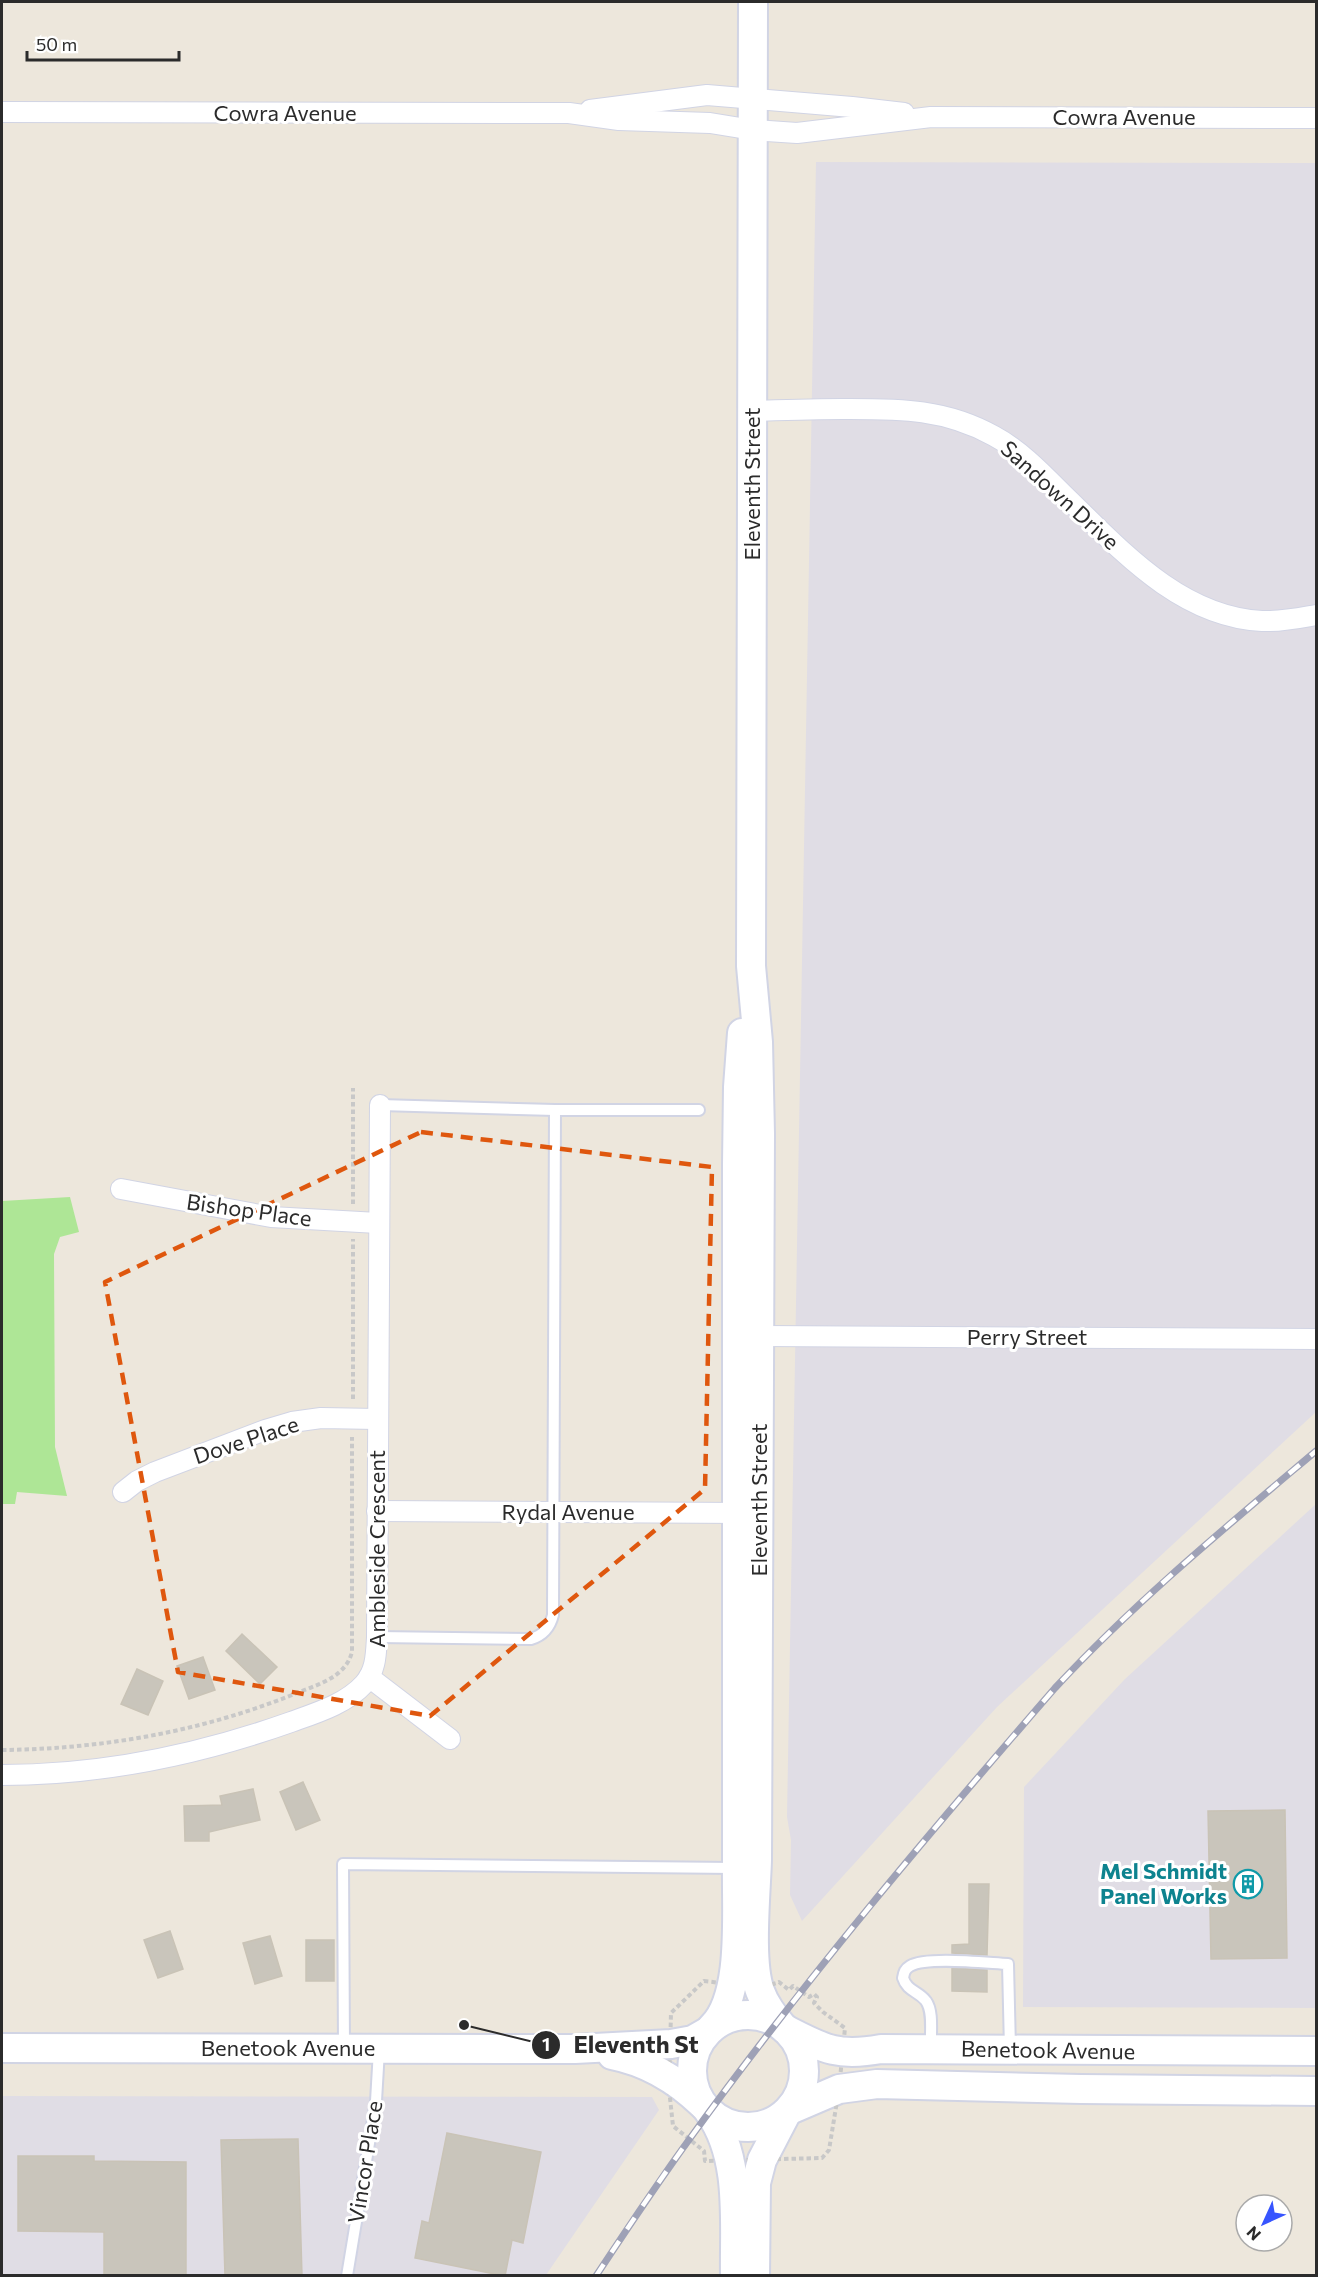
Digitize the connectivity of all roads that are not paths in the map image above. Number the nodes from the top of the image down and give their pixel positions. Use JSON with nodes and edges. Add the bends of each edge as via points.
{"nodes":[{"id":1,"x":753,"y":2,"type":"edge"},
{"id":2,"x":753,"y":99,"type":"junction"},
{"id":3,"x":2,"y":112,"type":"edge"},
{"id":4,"x":569,"y":113,"type":"junction"},
{"id":5,"x":931,"y":117,"type":"junction"},
{"id":6,"x":1317,"y":118,"type":"edge"},
{"id":7,"x":753,"y":130,"type":"junction"},
{"id":8,"x":752,"y":411,"type":"junction"},
{"id":9,"x":1317,"y":615,"type":"edge"},
{"id":10,"x":380,"y":1105,"type":"joint"},
{"id":11,"x":555,"y":1110,"type":"junction"},
{"id":12,"x":699,"y":1110,"type":"dead end"},
{"id":13,"x":121,"y":1190,"type":"dead end"},
{"id":14,"x":378,"y":1223,"type":"junction"},
{"id":15,"x":748,"y":1336,"type":"junction"},
{"id":16,"x":1317,"y":1339,"type":"edge"},
{"id":17,"x":378,"y":1419,"type":"junction"},
{"id":18,"x":123,"y":1492,"type":"dead end"},
{"id":19,"x":377,"y":1511,"type":"junction"},
{"id":20,"x":553,"y":1512,"type":"junction"},
{"id":21,"x":748,"y":1513,"type":"junction"},
{"id":22,"x":377,"y":1637,"type":"junction"},
{"id":23,"x":369,"y":1677,"type":"junction"},
{"id":24,"x":450,"y":1739,"type":"dead end"},
{"id":25,"x":2,"y":1775,"type":"edge"},
{"id":26,"x":747,"y":1868,"type":"junction"},
{"id":27,"x":746,"y":1984,"type":"junction"},
{"id":28,"x":784,"y":2028,"type":"junction"},
{"id":29,"x":709,"y":2030,"type":"junction"},
{"id":30,"x":2,"y":2048,"type":"edge"},
{"id":31,"x":344,"y":2048,"type":"junction"},
{"id":32,"x":379,"y":2049,"type":"junction"},
{"id":33,"x":575,"y":2049,"type":"junction"},
{"id":34,"x":931,"y":2049,"type":"junction"},
{"id":35,"x":1010,"y":2050,"type":"junction"},
{"id":36,"x":1081,"y":2051,"type":"junction"},
{"id":37,"x":1317,"y":2051,"type":"edge"},
{"id":38,"x":1082,"y":2090,"type":"junction"},
{"id":39,"x":1317,"y":2091,"type":"edge"},
{"id":40,"x":706,"y":2109,"type":"junction"},
{"id":41,"x":789,"y":2111,"type":"junction"},
{"id":42,"x":347,"y":2276,"type":"edge"},
{"id":43,"x":735,"y":2276,"type":"edge"},
{"id":44,"x":755,"y":2276,"type":"edge"}],
"edges":[{"from":1,"to":2,"type":"main road","name":"Eleventh Street"},
{"from":2,"to":4,"type":"street","name":"Cowra Avenue","via":[[707,95]]},
{"from":2,"to":5,"type":"street","name":"Cowra Avenue"},
{"from":2,"to":7,"type":"main road","name":"Eleventh Street"},
{"from":3,"to":4,"type":"street","name":"Cowra Avenue"},
{"from":4,"to":7,"type":"street","name":"Cowra Avenue","via":[[619,120],[710,123]]},
{"from":5,"to":6,"type":"street","name":"Cowra Avenue"},
{"from":5,"to":7,"type":"street","name":"Cowra Avenue","via":[[797,133]]},
{"from":7,"to":8,"type":"main road","name":"Eleventh Street"},
{"from":8,"to":9,"type":"street","name":"Sandown Drive","via":[[904,408],[959,420],[1020,453],[1124,553],[1186,599],[1224,614],[1262,621]]},
{"from":8,"to":15,"type":"main road","name":"Eleventh Street","via":[[751,966],[738,1087]]},
{"from":10,"to":11,"type":"lane"},
{"from":10,"to":14,"type":"street","name":"Ambleside Crescent"},
{"from":11,"to":12,"type":"lane"},
{"from":11,"to":20,"type":"lane"},
{"from":13,"to":14,"type":"street","name":"Bishop Place","via":[[271,1217]]},
{"from":14,"to":17,"type":"street","name":"Ambleside Crescent"},
{"from":15,"to":16,"type":"street","name":"Perry Street"},
{"from":15,"to":21,"type":"main road","name":"Eleventh Street"},
{"from":17,"to":18,"type":"street","name":"Dove Place","via":[[321,1418],[265,1430],[154,1472]]},
{"from":17,"to":19,"type":"street","name":"Ambleside Crescent"},
{"from":19,"to":20,"type":"street","name":"Rydal Avenue"},
{"from":19,"to":22,"type":"street","name":"Ambleside Crescent"},
{"from":20,"to":21,"type":"street","name":"Rydal Avenue"},
{"from":20,"to":22,"type":"lane","via":[[553,1615],[539,1636]]},
{"from":21,"to":26,"type":"main road","name":"Eleventh Street"},
{"from":22,"to":23,"type":"street","name":"Ambleside Crescent","via":[[375,1666]]},
{"from":23,"to":24,"type":"street"},
{"from":23,"to":25,"type":"street","name":"Ambleside Crescent","via":[[344,1700],[225,1744],[109,1768]]},
{"from":26,"to":27,"type":"main road","name":"Eleventh Street"},
{"from":26,"to":31,"type":"lane","via":[[344,1864]]},
{"from":27,"to":28,"type":"main road","name":"Eleventh Street"},
{"from":27,"to":29,"type":"main road","name":"Eleventh Street"},
{"from":28,"to":29,"type":"main road","via":[[763,2017],[748,2015],[733,2016]]},
{"from":28,"to":34,"type":"main road","name":"Benetook Avenue","via":[[842,2052]]},
{"from":28,"to":41,"type":"main road","via":[[799,2047],[805,2068],[801,2091]]},
{"from":29,"to":33,"type":"main road","name":"Benetook Avenue","via":[[693,2040],[671,2044]]},
{"from":29,"to":40,"type":"main road","via":[[697,2047],[692,2064],[695,2090]]},
{"from":30,"to":31,"type":"main road","name":"Benetook Avenue"},
{"from":31,"to":32,"type":"main road","name":"Benetook Avenue"},
{"from":32,"to":33,"type":"main road","name":"Benetook Avenue"},
{"from":32,"to":42,"type":"lane","name":"Vincor Place","via":[[376,2101]]},
{"from":33,"to":40,"type":"main road","name":"Benetook Avenue","via":[[630,2059],[653,2068],[683,2086]]},
{"from":34,"to":35,"type":"main road","name":"Benetook Avenue"},
{"from":34,"to":35,"type":"lane","via":[[927,2002],[908,1988],[903,1977],[908,1967],[920,1962],[1008,1964]]},
{"from":35,"to":36,"type":"main road","name":"Benetook Avenue"},
{"from":36,"to":37,"type":"main road","name":"Benetook Avenue"},
{"from":36,"to":38,"type":"main road"},
{"from":38,"to":39,"type":"main road","name":"Benetook Avenue"},
{"from":38,"to":41,"type":"main road","name":"Benetook Avenue","via":[[860,2085],[839,2089]]},
{"from":40,"to":41,"type":"main road","via":[[725,2122],[744,2128],[763,2126]]},
{"from":40,"to":43,"type":"main road","via":[[718,2125],[730,2160]]},
{"from":41,"to":44,"type":"main road","via":[[762,2160],[754,2193]]}]}
